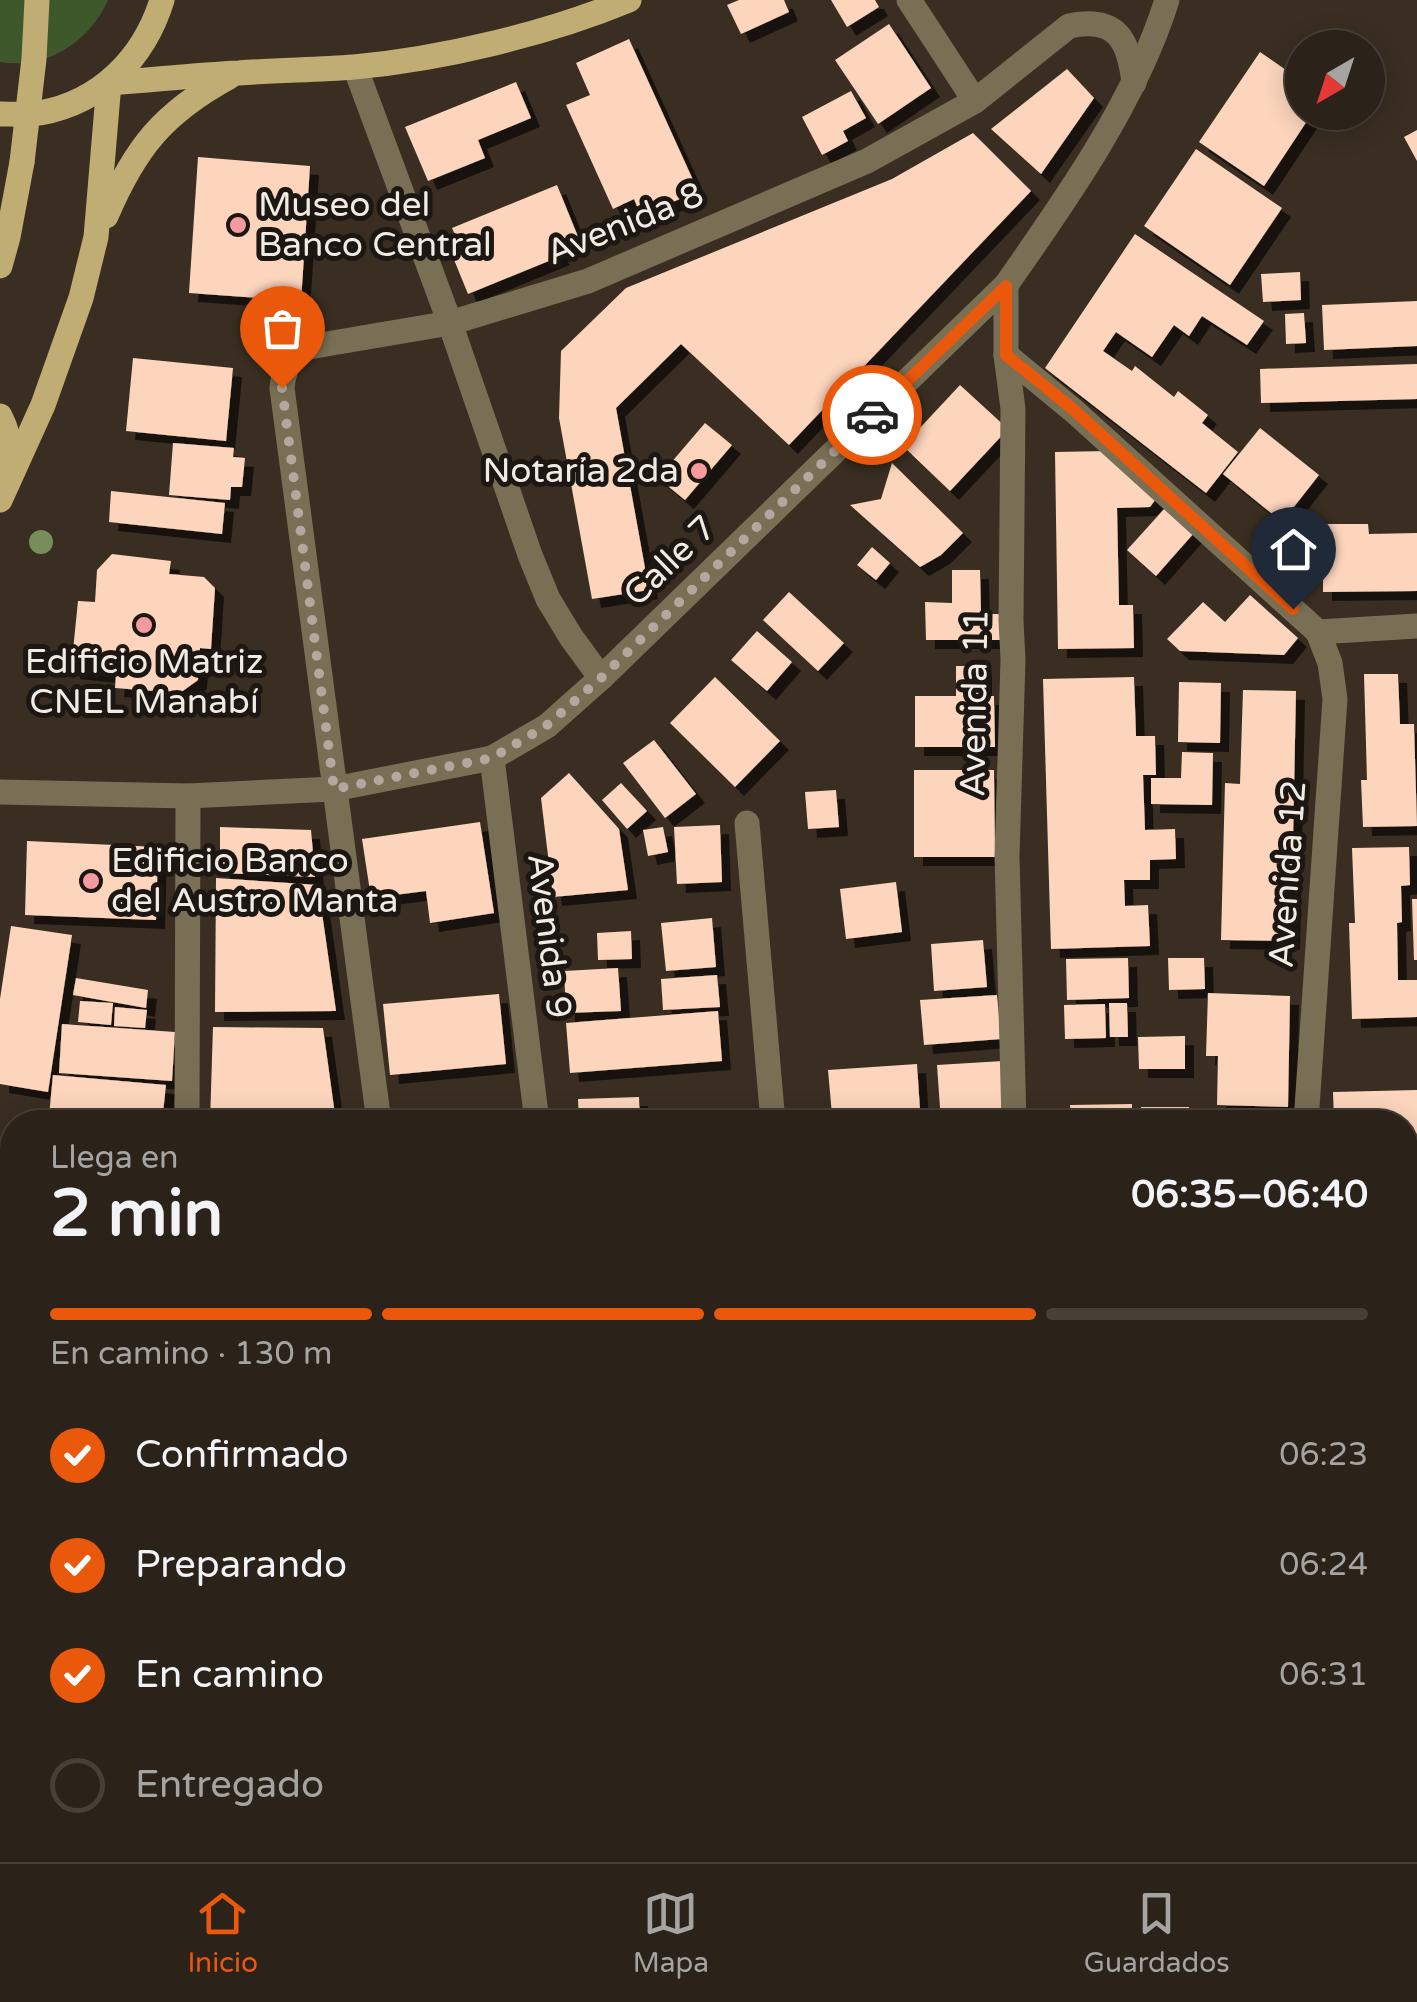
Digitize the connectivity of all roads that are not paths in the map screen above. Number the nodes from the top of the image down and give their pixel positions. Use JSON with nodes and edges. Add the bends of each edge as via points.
{"nodes":[{"id":1,"x":37,"y":0,"type":"edge"},
{"id":2,"x":162,"y":0,"type":"edge"},
{"id":3,"x":628,"y":0,"type":"edge"},
{"id":4,"x":909,"y":0,"type":"edge"},
{"id":5,"x":1167,"y":0,"type":"edge"},
{"id":6,"x":355,"y":67,"type":"junction"},
{"id":7,"x":238,"y":73,"type":"junction"},
{"id":8,"x":1134,"y":83,"type":"junction"},
{"id":9,"x":109,"y":84,"type":"junction"},
{"id":10,"x":974,"y":101,"type":"junction"},
{"id":11,"x":0,"y":114,"type":"edge"},
{"id":12,"x":96,"y":238,"type":"junction"},
{"id":13,"x":0,"y":266,"type":"edge"},
{"id":14,"x":1006,"y":286,"type":"junction"},
{"id":15,"x":450,"y":323,"type":"junction"},
{"id":16,"x":1006,"y":355,"type":"junction"},
{"id":17,"x":0,"y":416,"type":"edge"},
{"id":18,"x":2,"y":496,"type":"edge"},
{"id":19,"x":1417,"y":626,"type":"edge"},
{"id":20,"x":1318,"y":632,"type":"junction"},
{"id":21,"x":601,"y":678,"type":"junction"},
{"id":22,"x":492,"y":758,"type":"junction"},
{"id":23,"x":334,"y":789,"type":"junction"},
{"id":24,"x":0,"y":792,"type":"edge"},
{"id":25,"x":188,"y":796,"type":"junction"},
{"id":26,"x":747,"y":823,"type":"dead end"},
{"id":27,"x":187,"y":1110,"type":"edge"},
{"id":28,"x":377,"y":1110,"type":"edge"},
{"id":29,"x":535,"y":1110,"type":"edge"},
{"id":30,"x":772,"y":1110,"type":"edge"},
{"id":31,"x":1014,"y":1110,"type":"edge"},
{"id":32,"x":1307,"y":1110,"type":"edge"}],
"edges":[{"from":1,"to":13,"type":"main road","bridge":true,"via":[[22,162]]},
{"from":2,"to":9,"type":"main road","via":[[142,48]]},
{"from":3,"to":6,"type":"main road","via":[[518,36]]},
{"from":4,"to":10,"type":"street"},
{"from":5,"to":8,"type":"street","name":"Calle 7"},
{"from":6,"to":7,"type":"main road"},
{"from":6,"to":15,"type":"street"},
{"from":7,"to":9,"type":"main road"},
{"from":7,"to":12,"type":"main road","via":[[158,128],[135,155]]},
{"from":8,"to":10,"type":"street","name":"Avenida 8","via":[[1121,38],[1086,22],[1069,26]]},
{"from":8,"to":14,"type":"street","name":"Calle 7"},
{"from":9,"to":11,"type":"main road","via":[[38,114]]},
{"from":9,"to":12,"type":"main road"},
{"from":10,"to":15,"type":"street","name":"Avenida 8","via":[[867,160],[588,280]]},
{"from":12,"to":18,"type":"main road","via":[[50,387]]},
{"from":14,"to":16,"type":"street","name":"Avenida 11"},
{"from":14,"to":21,"type":"street","name":"Calle 7"},
{"from":15,"to":21,"type":"street","via":[[542,584]]},
{"from":15,"to":23,"type":"street","name":"Avenida 8","via":[[309,347],[284,373]]},
{"from":16,"to":20,"type":"street"},
{"from":16,"to":31,"type":"street","name":"Avenida 11","via":[[1014,408],[1007,856]]},
{"from":17,"to":18,"type":"main road","via":[[11,460]]},
{"from":19,"to":20,"type":"street"},
{"from":20,"to":32,"type":"street","name":"Avenida 12","via":[[1335,698]]},
{"from":21,"to":22,"type":"street","name":"Calle 7","via":[[546,726]]},
{"from":22,"to":23,"type":"street","name":"Calle 7"},
{"from":22,"to":29,"type":"street","name":"Avenida 9"},
{"from":23,"to":25,"type":"street","name":"Calle 7"},
{"from":23,"to":28,"type":"street","name":"Avenida 8"},
{"from":24,"to":25,"type":"street","name":"Calle 7"},
{"from":25,"to":27,"type":"street"},
{"from":26,"to":30,"type":"street"}]}
